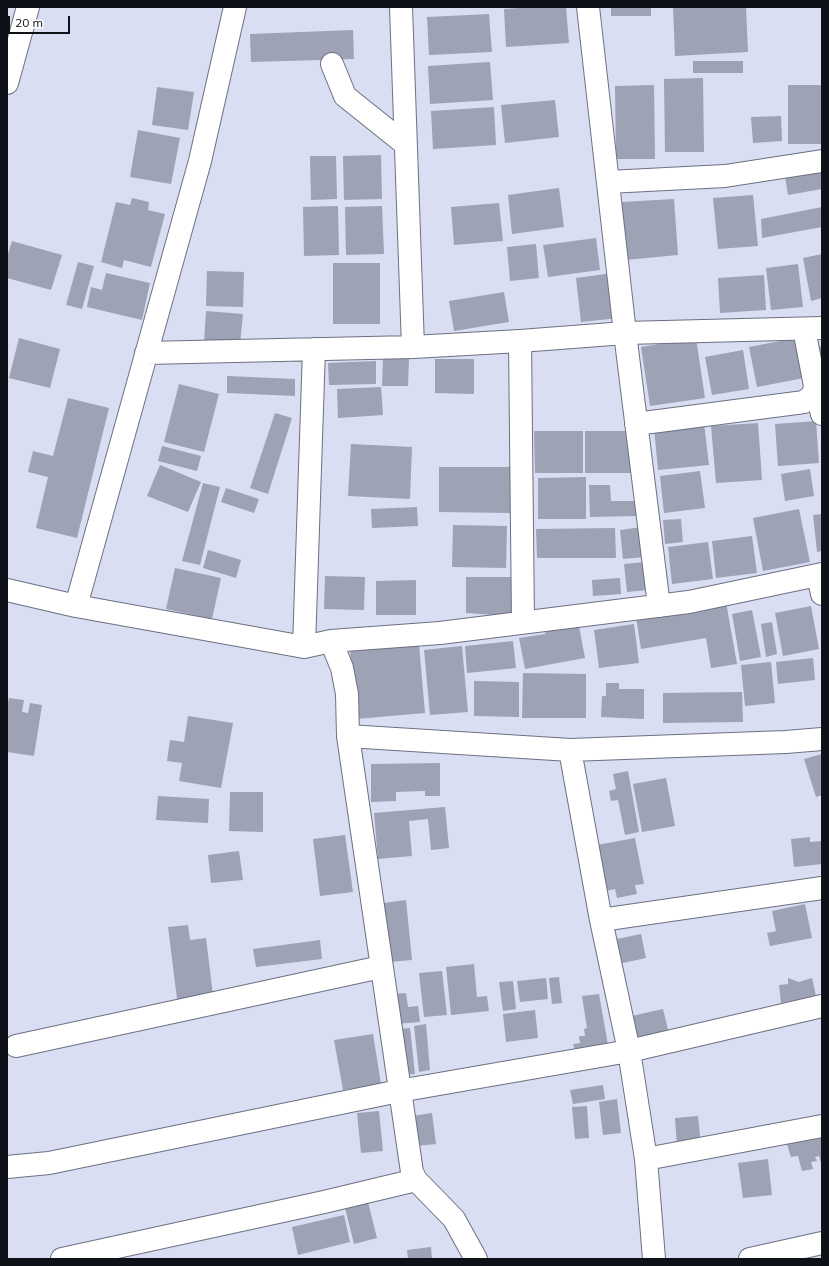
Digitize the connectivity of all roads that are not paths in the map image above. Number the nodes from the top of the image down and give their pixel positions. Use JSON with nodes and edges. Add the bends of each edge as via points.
{"nodes":[{"id":1,"x":28,"y":7,"type":"edge"},
{"id":2,"x":216,"y":7,"type":"edge"},
{"id":3,"x":235,"y":7,"type":"edge"},
{"id":4,"x":244,"y":7,"type":"edge"},
{"id":5,"x":401,"y":7,"type":"edge"},
{"id":6,"x":588,"y":7,"type":"edge"},
{"id":7,"x":332,"y":64,"type":"dead end"},
{"id":8,"x":7,"y":83,"type":"edge"},
{"id":9,"x":405,"y":144,"type":"junction"},
{"id":10,"x":822,"y":161,"type":"edge"},
{"id":11,"x":608,"y":182,"type":"junction"},
{"id":12,"x":813,"y":328,"type":"edge"},
{"id":13,"x":625,"y":333,"type":"junction"},
{"id":14,"x":520,"y":341,"type":"junction"},
{"id":15,"x":413,"y":347,"type":"junction"},
{"id":16,"x":314,"y":349,"type":"junction"},
{"id":17,"x":146,"y":353,"type":"junction"},
{"id":18,"x":815,"y":386,"type":"junction"},
{"id":19,"x":822,"y":414,"type":"edge"},
{"id":20,"x":636,"y":424,"type":"junction"},
{"id":21,"x":821,"y":581,"type":"edge"},
{"id":22,"x":7,"y":590,"type":"edge"},
{"id":23,"x":76,"y":606,"type":"junction"},
{"id":24,"x":659,"y":606,"type":"junction"},
{"id":25,"x":523,"y":622,"type":"junction"},
{"id":26,"x":331,"y":642,"type":"junction"},
{"id":27,"x":304,"y":647,"type":"junction"},
{"id":28,"x":348,"y":736,"type":"junction"},
{"id":29,"x":822,"y":739,"type":"edge"},
{"id":30,"x":570,"y":750,"type":"junction"},
{"id":31,"x":822,"y":888,"type":"edge"},
{"id":32,"x":602,"y":920,"type":"junction"},
{"id":33,"x":381,"y":967,"type":"junction"},
{"id":34,"x":822,"y":1006,"type":"edge"},
{"id":35,"x":16,"y":1046,"type":"dead end"},
{"id":36,"x":629,"y":1051,"type":"junction"},
{"id":37,"x":399,"y":1091,"type":"junction"},
{"id":38,"x":822,"y":1126,"type":"edge"},
{"id":39,"x":646,"y":1159,"type":"junction"},
{"id":40,"x":7,"y":1167,"type":"edge"},
{"id":41,"x":416,"y":1180,"type":"junction"},
{"id":42,"x":822,"y":1243,"type":"edge"},
{"id":43,"x":62,"y":1259,"type":"edge"},
{"id":44,"x":476,"y":1259,"type":"edge"},
{"id":45,"x":654,"y":1259,"type":"edge"},
{"id":46,"x":750,"y":1259,"type":"edge"}],
"edges":[{"from":1,"to":8,"type":"street"},
{"from":2,"to":3,"type":"street"},
{"from":3,"to":4,"type":"street"},
{"from":3,"to":17,"type":"street","via":[[200,162]]},
{"from":5,"to":9,"type":"street"},
{"from":6,"to":11,"type":"street"},
{"from":7,"to":9,"type":"street","via":[[345,96]]},
{"from":9,"to":15,"type":"street"},
{"from":10,"to":11,"type":"street","via":[[725,176]]},
{"from":11,"to":13,"type":"street"},
{"from":12,"to":13,"type":"street"},
{"from":12,"to":18,"type":"street"},
{"from":13,"to":14,"type":"street"},
{"from":13,"to":20,"type":"street"},
{"from":14,"to":15,"type":"street"},
{"from":14,"to":25,"type":"street"},
{"from":15,"to":16,"type":"street"},
{"from":16,"to":17,"type":"street"},
{"from":16,"to":27,"type":"street"},
{"from":17,"to":23,"type":"street"},
{"from":18,"to":19,"type":"street"},
{"from":18,"to":20,"type":"street","via":[[813,395],[804,402]]},
{"from":20,"to":24,"type":"street"},
{"from":21,"to":24,"type":"street"},
{"from":22,"to":23,"type":"street"},
{"from":23,"to":27,"type":"street"},
{"from":24,"to":25,"type":"street"},
{"from":25,"to":26,"type":"street","via":[[440,633]]},
{"from":26,"to":27,"type":"street"},
{"from":26,"to":28,"type":"street","via":[[342,668],[347,694]]},
{"from":28,"to":30,"type":"street"},
{"from":28,"to":33,"type":"street"},
{"from":29,"to":30,"type":"street"},
{"from":30,"to":32,"type":"street"},
{"from":31,"to":32,"type":"street"},
{"from":32,"to":36,"type":"street"},
{"from":33,"to":35,"type":"street"},
{"from":33,"to":37,"type":"street"},
{"from":34,"to":36,"type":"street"},
{"from":36,"to":37,"type":"street"},
{"from":36,"to":39,"type":"street"},
{"from":37,"to":40,"type":"street","via":[[49,1163]]},
{"from":37,"to":41,"type":"street","via":[[412,1172]]},
{"from":38,"to":39,"type":"street"},
{"from":39,"to":45,"type":"street"},
{"from":41,"to":43,"type":"street"},
{"from":41,"to":44,"type":"street","via":[[454,1219]]},
{"from":42,"to":46,"type":"street"}]}
